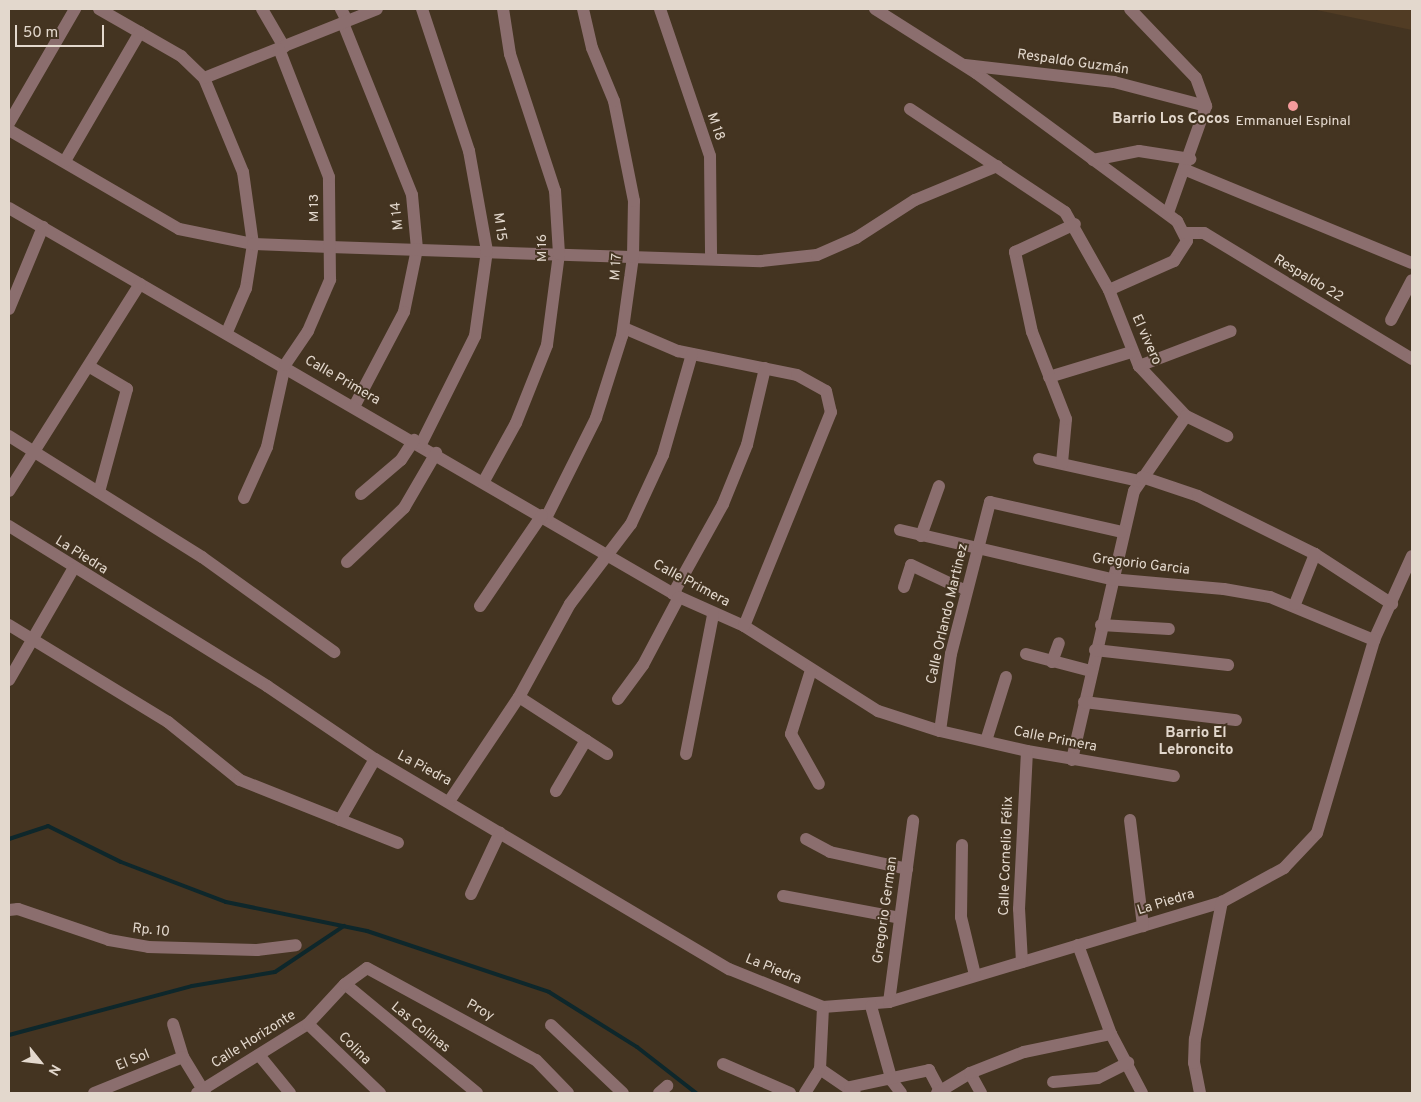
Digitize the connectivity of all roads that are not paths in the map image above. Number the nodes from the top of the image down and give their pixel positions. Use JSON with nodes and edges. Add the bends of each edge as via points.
{"nodes":[{"id":1,"x":75,"y":9,"type":"edge"},
{"id":2,"x":100,"y":9,"type":"edge"},
{"id":3,"x":262,"y":9,"type":"edge"},
{"id":4,"x":341,"y":9,"type":"edge"},
{"id":5,"x":377,"y":9,"type":"edge"},
{"id":6,"x":422,"y":9,"type":"edge"},
{"id":7,"x":503,"y":9,"type":"edge"},
{"id":8,"x":584,"y":9,"type":"edge"},
{"id":9,"x":660,"y":9,"type":"edge"},
{"id":10,"x":875,"y":9,"type":"edge"},
{"id":11,"x":1130,"y":9,"type":"edge"},
{"id":12,"x":345,"y":22,"type":"junction"},
{"id":13,"x":140,"y":32,"type":"junction"},
{"id":14,"x":281,"y":48,"type":"junction"},
{"id":15,"x":963,"y":65,"type":"junction"},
{"id":16,"x":204,"y":78,"type":"junction"},
{"id":17,"x":1206,"y":106,"type":"junction"},
{"id":18,"x":910,"y":108,"type":"dead end"},
{"id":19,"x":9,"y":123,"type":"edge"},
{"id":20,"x":9,"y":130,"type":"edge"},
{"id":21,"x":1092,"y":160,"type":"junction"},
{"id":22,"x":65,"y":161,"type":"junction"},
{"id":23,"x":1188,"y":164,"type":"junction"},
{"id":24,"x":997,"y":166,"type":"junction"},
{"id":25,"x":9,"y":208,"type":"edge"},
{"id":26,"x":1168,"y":213,"type":"junction"},
{"id":27,"x":1075,"y":224,"type":"junction"},
{"id":28,"x":43,"y":227,"type":"junction"},
{"id":29,"x":1185,"y":233,"type":"junction"},
{"id":30,"x":253,"y":244,"type":"junction"},
{"id":31,"x":330,"y":247,"type":"junction"},
{"id":32,"x":417,"y":249,"type":"junction"},
{"id":33,"x":487,"y":251,"type":"junction"},
{"id":34,"x":560,"y":254,"type":"junction"},
{"id":35,"x":633,"y":257,"type":"junction"},
{"id":36,"x":711,"y":260,"type":"junction"},
{"id":37,"x":1412,"y":263,"type":"edge"},
{"id":38,"x":1412,"y":280,"type":"edge"},
{"id":39,"x":140,"y":284,"type":"junction"},
{"id":40,"x":1109,"y":290,"type":"junction"},
{"id":41,"x":9,"y":309,"type":"edge"},
{"id":42,"x":1391,"y":320,"type":"dead end"},
{"id":43,"x":624,"y":328,"type":"junction"},
{"id":44,"x":227,"y":332,"type":"junction"},
{"id":45,"x":1231,"y":332,"type":"dead end"},
{"id":46,"x":1132,"y":352,"type":"junction"},
{"id":47,"x":692,"y":354,"type":"junction"},
{"id":48,"x":1412,"y":360,"type":"edge"},
{"id":49,"x":284,"y":365,"type":"junction"},
{"id":50,"x":1139,"y":366,"type":"junction"},
{"id":51,"x":90,"y":368,"type":"junction"},
{"id":52,"x":765,"y":368,"type":"junction"},
{"id":53,"x":1049,"y":377,"type":"junction"},
{"id":54,"x":355,"y":405,"type":"junction"},
{"id":55,"x":1186,"y":416,"type":"junction"},
{"id":56,"x":9,"y":436,"type":"edge"},
{"id":57,"x":1227,"y":436,"type":"dead end"},
{"id":58,"x":418,"y":442,"type":"junction"},
{"id":59,"x":436,"y":453,"type":"junction"},
{"id":60,"x":34,"y":456,"type":"junction"},
{"id":61,"x":1039,"y":459,"type":"dead end"},
{"id":62,"x":1062,"y":462,"type":"junction"},
{"id":63,"x":1141,"y":479,"type":"junction"},
{"id":64,"x":484,"y":481,"type":"junction"},
{"id":65,"x":939,"y":486,"type":"dead end"},
{"id":66,"x":9,"y":492,"type":"edge"},
{"id":67,"x":100,"y":492,"type":"junction"},
{"id":68,"x":361,"y":494,"type":"dead end"},
{"id":69,"x":244,"y":498,"type":"dead end"},
{"id":70,"x":544,"y":516,"type":"junction"},
{"id":71,"x":9,"y":526,"type":"edge"},
{"id":72,"x":900,"y":530,"type":"dead end"},
{"id":73,"x":1122,"y":532,"type":"junction"},
{"id":74,"x":921,"y":536,"type":"junction"},
{"id":75,"x":978,"y":550,"type":"junction"},
{"id":76,"x":1315,"y":554,"type":"junction"},
{"id":77,"x":610,"y":556,"type":"junction"},
{"id":78,"x":1412,"y":556,"type":"edge"},
{"id":79,"x":347,"y":562,"type":"dead end"},
{"id":80,"x":73,"y":570,"type":"junction"},
{"id":81,"x":1110,"y":579,"type":"junction"},
{"id":82,"x":904,"y":587,"type":"dead end"},
{"id":83,"x":966,"y":591,"type":"junction"},
{"id":84,"x":676,"y":595,"type":"junction"},
{"id":85,"x":1295,"y":604,"type":"junction"},
{"id":86,"x":1392,"y":604,"type":"junction"},
{"id":87,"x":480,"y":606,"type":"dead end"},
{"id":88,"x":713,"y":615,"type":"junction"},
{"id":89,"x":9,"y":625,"type":"edge"},
{"id":90,"x":1101,"y":625,"type":"junction"},
{"id":91,"x":744,"y":626,"type":"junction"},
{"id":92,"x":1169,"y":629,"type":"dead end"},
{"id":93,"x":33,"y":638,"type":"junction"},
{"id":94,"x":1374,"y":640,"type":"junction"},
{"id":95,"x":1059,"y":642,"type":"dead end"},
{"id":96,"x":1095,"y":650,"type":"junction"},
{"id":97,"x":334,"y":652,"type":"dead end"},
{"id":98,"x":1026,"y":654,"type":"dead end"},
{"id":99,"x":1052,"y":662,"type":"junction"},
{"id":100,"x":1228,"y":665,"type":"dead end"},
{"id":101,"x":811,"y":670,"type":"junction"},
{"id":102,"x":1091,"y":671,"type":"junction"},
{"id":103,"x":1006,"y":677,"type":"dead end"},
{"id":104,"x":9,"y":680,"type":"edge"},
{"id":105,"x":519,"y":697,"type":"junction"},
{"id":106,"x":618,"y":699,"type":"dead end"},
{"id":107,"x":1084,"y":702,"type":"junction"},
{"id":108,"x":1236,"y":720,"type":"dead end"},
{"id":109,"x":940,"y":731,"type":"junction"},
{"id":110,"x":586,"y":740,"type":"junction"},
{"id":111,"x":986,"y":742,"type":"junction"},
{"id":112,"x":1027,"y":751,"type":"junction"},
{"id":113,"x":607,"y":754,"type":"dead end"},
{"id":114,"x":686,"y":754,"type":"dead end"},
{"id":115,"x":375,"y":760,"type":"junction"},
{"id":116,"x":1072,"y":760,"type":"junction"},
{"id":117,"x":1174,"y":776,"type":"dead end"},
{"id":118,"x":819,"y":784,"type":"dead end"},
{"id":119,"x":556,"y":790,"type":"dead end"},
{"id":120,"x":450,"y":800,"type":"junction"},
{"id":121,"x":340,"y":820,"type":"junction"},
{"id":122,"x":1130,"y":820,"type":"dead end"},
{"id":123,"x":913,"y":821,"type":"dead end"},
{"id":124,"x":500,"y":832,"type":"junction"},
{"id":125,"x":806,"y":839,"type":"dead end"},
{"id":126,"x":398,"y":843,"type":"dead end"},
{"id":127,"x":962,"y":845,"type":"dead end"},
{"id":128,"x":907,"y":869,"type":"junction"},
{"id":129,"x":471,"y":894,"type":"dead end"},
{"id":130,"x":783,"y":896,"type":"dead end"},
{"id":131,"x":1222,"y":902,"type":"junction"},
{"id":132,"x":9,"y":910,"type":"edge"},
{"id":133,"x":900,"y":918,"type":"junction"},
{"id":134,"x":1143,"y":926,"type":"junction"},
{"id":135,"x":296,"y":945,"type":"dead end"},
{"id":136,"x":1078,"y":945,"type":"junction"},
{"id":137,"x":1022,"y":962,"type":"junction"},
{"id":138,"x":367,"y":968,"type":"joint"},
{"id":139,"x":975,"y":975,"type":"junction"},
{"id":140,"x":344,"y":984,"type":"junction"},
{"id":141,"x":889,"y":1002,"type":"junction"},
{"id":142,"x":871,"y":1006,"type":"junction"},
{"id":143,"x":823,"y":1007,"type":"junction"},
{"id":144,"x":173,"y":1024,"type":"dead end"},
{"id":145,"x":308,"y":1024,"type":"junction"},
{"id":146,"x":551,"y":1025,"type":"dead end"},
{"id":147,"x":1110,"y":1034,"type":"junction"},
{"id":148,"x":259,"y":1055,"type":"junction"},
{"id":149,"x":183,"y":1057,"type":"junction"},
{"id":150,"x":1128,"y":1062,"type":"junction"},
{"id":151,"x":724,"y":1064,"type":"dead end"},
{"id":152,"x":820,"y":1069,"type":"junction"},
{"id":153,"x":970,"y":1073,"type":"junction"},
{"id":154,"x":892,"y":1081,"type":"junction"},
{"id":155,"x":1053,"y":1082,"type":"dead end"},
{"id":156,"x":853,"y":1090,"type":"edge"},
{"id":157,"x":201,"y":1092,"type":"edge"},
{"id":158,"x":938,"y":1092,"type":"edge"},
{"id":159,"x":94,"y":1093,"type":"edge"},
{"id":160,"x":290,"y":1093,"type":"edge"},
{"id":161,"x":380,"y":1093,"type":"edge"},
{"id":162,"x":477,"y":1093,"type":"edge"},
{"id":163,"x":568,"y":1093,"type":"edge"},
{"id":164,"x":623,"y":1093,"type":"edge"},
{"id":165,"x":790,"y":1093,"type":"edge"},
{"id":166,"x":805,"y":1093,"type":"edge"},
{"id":167,"x":901,"y":1093,"type":"edge"},
{"id":168,"x":981,"y":1093,"type":"edge"},
{"id":169,"x":1142,"y":1093,"type":"edge"},
{"id":170,"x":1200,"y":1093,"type":"edge"}],
"edges":[{"from":1,"to":19,"type":"street"},
{"from":2,"to":13,"type":"street"},
{"from":3,"to":14,"type":"street","name":"M 13"},
{"from":4,"to":12,"type":"street","name":"M 14"},
{"from":5,"to":12,"type":"street"},
{"from":6,"to":33,"type":"street","name":"M 15","via":[[469,151]]},
{"from":7,"to":34,"type":"street","name":"M 16","via":[[510,54],[555,191]]},
{"from":8,"to":35,"type":"street","name":"M 17","via":[[592,48],[614,101],[634,201]]},
{"from":9,"to":36,"type":"street","name":"M 18","via":[[710,156]]},
{"from":10,"to":15,"type":"street"},
{"from":11,"to":17,"type":"street","via":[[1196,78]]},
{"from":12,"to":14,"type":"street"},
{"from":12,"to":32,"type":"street","name":"M 14","via":[[409,187]]},
{"from":13,"to":16,"type":"street","via":[[181,56]]},
{"from":13,"to":22,"type":"street"},
{"from":14,"to":16,"type":"street"},
{"from":14,"to":31,"type":"street","name":"M 13","via":[[329,177]]},
{"from":15,"to":17,"type":"street","name":"Respaldo Guzmán","via":[[1114,82]]},
{"from":15,"to":21,"type":"street"},
{"from":16,"to":30,"type":"street","via":[[243,172]]},
{"from":17,"to":23,"type":"street"},
{"from":18,"to":24,"type":"street","name":"El vivero"},
{"from":20,"to":22,"type":"street"},
{"from":21,"to":23,"type":"street","via":[[1139,151]]},
{"from":21,"to":26,"type":"street"},
{"from":22,"to":30,"type":"street","via":[[179,229]]},
{"from":23,"to":26,"type":"street"},
{"from":23,"to":37,"type":"street"},
{"from":24,"to":27,"type":"street","name":"El vivero","via":[[1054,202]]},
{"from":24,"to":36,"type":"street","via":[[915,200],[856,238],[817,254],[760,261]]},
{"from":25,"to":28,"type":"street","name":"Calle Primera"},
{"from":26,"to":29,"type":"street"},
{"from":27,"to":40,"type":"street","name":"El vivero"},
{"from":27,"to":53,"type":"street","via":[[1015,252],[1026,312]]},
{"from":28,"to":39,"type":"street","name":"Calle Primera"},
{"from":28,"to":41,"type":"street"},
{"from":29,"to":40,"type":"street","via":[[1184,251],[1174,261]]},
{"from":29,"to":48,"type":"street","name":"Respaldo 22","via":[[1204,233]]},
{"from":30,"to":31,"type":"street"},
{"from":30,"to":44,"type":"street","via":[[246,288]]},
{"from":31,"to":32,"type":"street"},
{"from":31,"to":49,"type":"street","name":"M 13","via":[[330,280],[308,331]]},
{"from":32,"to":33,"type":"street"},
{"from":32,"to":54,"type":"street","name":"M 14","via":[[404,312]]},
{"from":33,"to":34,"type":"street"},
{"from":33,"to":58,"type":"street","name":"M 15","via":[[474,336]]},
{"from":34,"to":35,"type":"street"},
{"from":34,"to":64,"type":"street","name":"M 16","via":[[547,345],[516,423]]},
{"from":35,"to":36,"type":"street"},
{"from":35,"to":43,"type":"street","name":"M 17"},
{"from":38,"to":42,"type":"street"},
{"from":39,"to":44,"type":"street","name":"Calle Primera"},
{"from":39,"to":51,"type":"street"},
{"from":40,"to":46,"type":"street","name":"El vivero"},
{"from":43,"to":47,"type":"street"},
{"from":43,"to":70,"type":"street","name":"M 17","via":[[596,418]]},
{"from":44,"to":49,"type":"street","name":"Calle Primera"},
{"from":45,"to":50,"type":"street"},
{"from":46,"to":50,"type":"street","name":"El vivero"},
{"from":46,"to":53,"type":"street"},
{"from":47,"to":52,"type":"street"},
{"from":47,"to":77,"type":"street","via":[[663,455]]},
{"from":49,"to":54,"type":"street","name":"Calle Primera"},
{"from":49,"to":69,"type":"street","via":[[267,447]]},
{"from":50,"to":55,"type":"street","name":"El vivero"},
{"from":51,"to":60,"type":"street"},
{"from":51,"to":67,"type":"street","via":[[127,389]]},
{"from":52,"to":84,"type":"street","via":[[747,444],[723,504]]},
{"from":52,"to":91,"type":"street","via":[[813,380],[826,391],[831,412]]},
{"from":53,"to":62,"type":"street","via":[[1066,419]]},
{"from":54,"to":58,"type":"street","name":"Calle Primera"},
{"from":55,"to":57,"type":"street"},
{"from":55,"to":63,"type":"street"},
{"from":56,"to":60,"type":"street"},
{"from":58,"to":59,"type":"street","name":"Calle Primera"},
{"from":58,"to":68,"type":"street","name":"M 15"},
{"from":59,"to":64,"type":"street","name":"Calle Primera"},
{"from":59,"to":79,"type":"street","via":[[404,508]]},
{"from":60,"to":66,"type":"street"},
{"from":60,"to":67,"type":"street"},
{"from":61,"to":62,"type":"street"},
{"from":62,"to":63,"type":"street"},
{"from":63,"to":73,"type":"street"},
{"from":63,"to":76,"type":"street","via":[[1198,496]]},
{"from":64,"to":70,"type":"street","name":"Calle Primera"},
{"from":65,"to":74,"type":"street"},
{"from":67,"to":97,"type":"street","via":[[253,592]]},
{"from":70,"to":77,"type":"street","name":"Calle Primera"},
{"from":70,"to":87,"type":"street","name":"M 17"},
{"from":71,"to":80,"type":"street","name":"La Piedra"},
{"from":72,"to":74,"type":"street","name":"Gregorio Garcia"},
{"from":73,"to":75,"type":"street","name":"Calle Orlando Martinez","via":[[989,504]]},
{"from":73,"to":81,"type":"street"},
{"from":74,"to":75,"type":"street","name":"Gregorio Garcia"},
{"from":75,"to":81,"type":"street","name":"Gregorio Garcia"},
{"from":75,"to":83,"type":"street","name":"Calle Orlando Martinez"},
{"from":76,"to":85,"type":"street"},
{"from":76,"to":86,"type":"street"},
{"from":77,"to":84,"type":"street","name":"Calle Primera"},
{"from":77,"to":105,"type":"street","via":[[570,604]]},
{"from":78,"to":86,"type":"street","name":"La Piedra"},
{"from":80,"to":93,"type":"street"},
{"from":80,"to":115,"type":"street","name":"La Piedra","via":[[266,686]]},
{"from":81,"to":85,"type":"street","name":"Gregorio Garcia","via":[[1224,588]]},
{"from":81,"to":90,"type":"street"},
{"from":82,"to":83,"type":"street","via":[[911,565]]},
{"from":83,"to":109,"type":"street","name":"Calle Orlando Martinez"},
{"from":84,"to":88,"type":"street","name":"Calle Primera"},
{"from":84,"to":106,"type":"street","via":[[642,665]]},
{"from":85,"to":94,"type":"street","name":"Gregorio Garcia"},
{"from":86,"to":94,"type":"street","name":"La Piedra"},
{"from":88,"to":91,"type":"street","name":"Calle Primera"},
{"from":88,"to":114,"type":"street"},
{"from":89,"to":93,"type":"street"},
{"from":90,"to":92,"type":"street"},
{"from":90,"to":96,"type":"street"},
{"from":91,"to":101,"type":"street","name":"Calle Primera"},
{"from":93,"to":104,"type":"street"},
{"from":93,"to":121,"type":"street","via":[[168,722],[240,780]]},
{"from":94,"to":131,"type":"street","name":"La Piedra","via":[[1317,834],[1284,868]]},
{"from":95,"to":99,"type":"street"},
{"from":96,"to":100,"type":"street"},
{"from":96,"to":102,"type":"street"},
{"from":98,"to":99,"type":"street"},
{"from":99,"to":102,"type":"street"},
{"from":101,"to":109,"type":"street","name":"Calle Primera","via":[[878,711]]},
{"from":101,"to":118,"type":"street","via":[[792,734]]},
{"from":102,"to":107,"type":"street"},
{"from":103,"to":111,"type":"street"},
{"from":105,"to":110,"type":"street"},
{"from":105,"to":120,"type":"street"},
{"from":107,"to":108,"type":"street"},
{"from":107,"to":116,"type":"street"},
{"from":109,"to":111,"type":"street","name":"Calle Primera"},
{"from":110,"to":113,"type":"street"},
{"from":110,"to":119,"type":"street"},
{"from":111,"to":112,"type":"street","name":"Calle Primera"},
{"from":112,"to":116,"type":"street","name":"Calle Primera"},
{"from":112,"to":137,"type":"street","name":"Calle Cornelio Félix","via":[[1019,910]]},
{"from":115,"to":120,"type":"street","name":"La Piedra"},
{"from":115,"to":121,"type":"street"},
{"from":116,"to":117,"type":"street","name":"Calle Primera"},
{"from":120,"to":124,"type":"street","name":"La Piedra"},
{"from":121,"to":126,"type":"street"},
{"from":122,"to":134,"type":"street"},
{"from":123,"to":128,"type":"street","name":"Gregorio German"},
{"from":124,"to":129,"type":"street"},
{"from":124,"to":143,"type":"street","name":"La Piedra","via":[[729,969]]},
{"from":125,"to":128,"type":"street","via":[[830,852]]},
{"from":127,"to":139,"type":"street","via":[[961,917]]},
{"from":128,"to":133,"type":"street","name":"Gregorio German"},
{"from":130,"to":133,"type":"street"},
{"from":131,"to":134,"type":"street","name":"La Piedra"},
{"from":131,"to":170,"type":"street","via":[[1195,1039],[1194,1071]]},
{"from":132,"to":135,"type":"street","name":"Rp. 10","via":[[18,909],[108,940],[148,947],[256,950]]},
{"from":133,"to":141,"type":"street","name":"Gregorio German"},
{"from":134,"to":136,"type":"street","name":"La Piedra"},
{"from":136,"to":137,"type":"street","name":"La Piedra"},
{"from":136,"to":147,"type":"street"},
{"from":137,"to":139,"type":"street","name":"La Piedra"},
{"from":138,"to":140,"type":"street","name":"Calle Horizonte"},
{"from":138,"to":163,"type":"street","name":"Proy","via":[[536,1060]]},
{"from":139,"to":141,"type":"street","name":"La Piedra"},
{"from":140,"to":145,"type":"street","name":"Calle Horizonte"},
{"from":140,"to":162,"type":"street","name":"Las Colinas"},
{"from":141,"to":142,"type":"street","name":"La Piedra"},
{"from":142,"to":143,"type":"street","name":"La Piedra"},
{"from":142,"to":154,"type":"street"},
{"from":143,"to":152,"type":"street"},
{"from":144,"to":149,"type":"street"},
{"from":145,"to":148,"type":"street","name":"Calle Horizonte"},
{"from":145,"to":161,"type":"street","name":"Colina"},
{"from":146,"to":164,"type":"street"},
{"from":147,"to":150,"type":"street"},
{"from":147,"to":153,"type":"street","via":[[1024,1052]]},
{"from":148,"to":157,"type":"street","name":"Calle Horizonte"},
{"from":148,"to":160,"type":"street"},
{"from":149,"to":157,"type":"street"},
{"from":149,"to":159,"type":"street","name":"El Sol"},
{"from":150,"to":155,"type":"street","via":[[1098,1078]]},
{"from":150,"to":169,"type":"street"},
{"from":151,"to":165,"type":"street"},
{"from":152,"to":156,"type":"street"},
{"from":152,"to":166,"type":"street"},
{"from":153,"to":158,"type":"street"},
{"from":153,"to":168,"type":"street"},
{"from":154,"to":156,"type":"street"},
{"from":154,"to":158,"type":"street","via":[[929,1070]]},
{"from":154,"to":167,"type":"street"}]}
